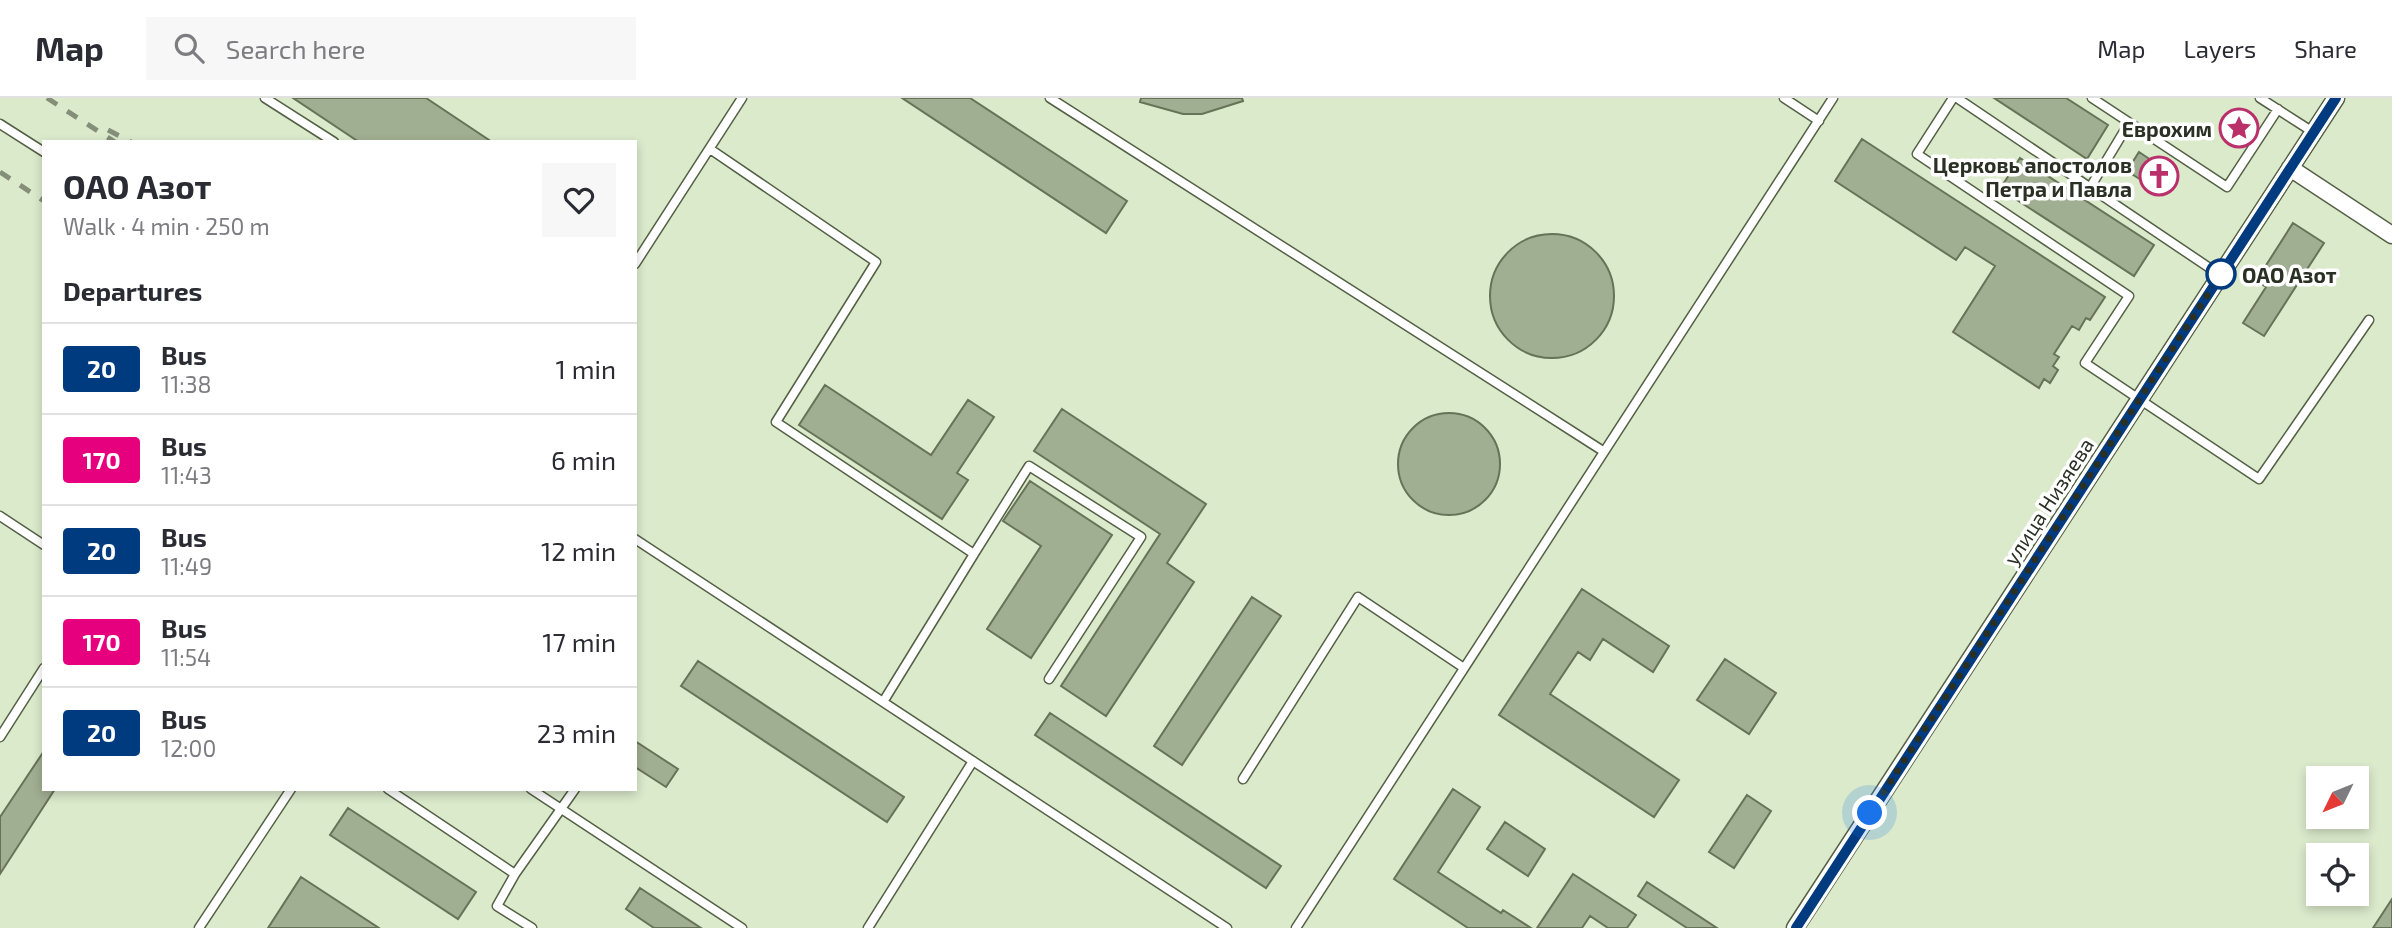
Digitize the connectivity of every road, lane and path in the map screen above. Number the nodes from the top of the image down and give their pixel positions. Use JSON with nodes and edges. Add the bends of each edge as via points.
{"nodes":[{"id":1,"x":265,"y":98,"type":"edge"},
{"id":2,"x":742,"y":98,"type":"edge"},
{"id":3,"x":1050,"y":98,"type":"edge"},
{"id":4,"x":1784,"y":98,"type":"edge"},
{"id":5,"x":1833,"y":98,"type":"edge"},
{"id":6,"x":1955,"y":98,"type":"edge"},
{"id":7,"x":2092,"y":98,"type":"edge"},
{"id":8,"x":2260,"y":98,"type":"edge"},
{"id":9,"x":2336,"y":98,"type":"edge"},
{"id":10,"x":2278,"y":109,"type":"junction"},
{"id":11,"x":1819,"y":121,"type":"junction"},
{"id":12,"x":2129,"y":123,"type":"junction"},
{"id":13,"x":0,"y":124,"type":"edge"},
{"id":14,"x":2314,"y":132,"type":"junction"},
{"id":15,"x":331,"y":140,"type":"edge"},
{"id":16,"x":710,"y":149,"type":"junction"},
{"id":17,"x":42,"y":151,"type":"edge"},
{"id":18,"x":2290,"y":168,"type":"junction"},
{"id":19,"x":2091,"y":186,"type":"junction"},
{"id":20,"x":2392,"y":235,"type":"edge"},
{"id":21,"x":637,"y":261,"type":"edge"},
{"id":22,"x":2220,"y":275,"type":"junction"},
{"id":23,"x":2369,"y":320,"type":"dead end"},
{"id":24,"x":2139,"y":399,"type":"junction"},
{"id":25,"x":1603,"y":451,"type":"junction"},
{"id":26,"x":0,"y":516,"type":"edge"},
{"id":27,"x":637,"y":540,"type":"edge"},
{"id":28,"x":42,"y":544,"type":"edge"},
{"id":29,"x":974,"y":554,"type":"junction"},
{"id":30,"x":1464,"y":668,"type":"junction"},
{"id":31,"x":42,"y":671,"type":"edge"},
{"id":32,"x":1049,"y":679,"type":"dead end"},
{"id":33,"x":883,"y":702,"type":"junction"},
{"id":34,"x":0,"y":737,"type":"edge"},
{"id":35,"x":973,"y":761,"type":"junction"},
{"id":36,"x":1243,"y":779,"type":"dead end"},
{"id":37,"x":290,"y":791,"type":"edge"},
{"id":38,"x":391,"y":791,"type":"edge"},
{"id":39,"x":534,"y":791,"type":"edge"},
{"id":40,"x":574,"y":791,"type":"edge"},
{"id":41,"x":561,"y":809,"type":"junction"},
{"id":42,"x":516,"y":874,"type":"junction"},
{"id":43,"x":199,"y":928,"type":"edge"},
{"id":44,"x":532,"y":928,"type":"edge"},
{"id":45,"x":742,"y":928,"type":"edge"},
{"id":46,"x":868,"y":928,"type":"edge"},
{"id":47,"x":1227,"y":928,"type":"edge"},
{"id":48,"x":1296,"y":928,"type":"edge"},
{"id":49,"x":1796,"y":928,"type":"edge"}],
"edges":[{"from":1,"to":15,"type":"lane"},
{"from":2,"to":16,"type":"lane"},
{"from":3,"to":25,"type":"lane"},
{"from":4,"to":11,"type":"lane"},
{"from":5,"to":11,"type":"lane"},
{"from":6,"to":19,"type":"lane"},
{"from":6,"to":24,"type":"lane","via":[[1917,154],[2129,296],[2085,363]]},
{"from":7,"to":12,"type":"lane"},
{"from":8,"to":10,"type":"lane"},
{"from":9,"to":14,"type":"street","name":"улица Низяева"},
{"from":10,"to":12,"type":"lane","via":[[2227,187]]},
{"from":10,"to":14,"type":"lane"},
{"from":11,"to":25,"type":"lane"},
{"from":12,"to":19,"type":"lane"},
{"from":13,"to":17,"type":"lane"},
{"from":14,"to":18,"type":"street","name":"улица Низяева"},
{"from":16,"to":21,"type":"lane"},
{"from":16,"to":29,"type":"lane","via":[[876,262],[776,422]]},
{"from":18,"to":20,"type":"street"},
{"from":18,"to":22,"type":"street","name":"улица Низяева"},
{"from":19,"to":22,"type":"lane"},
{"from":22,"to":24,"type":"street","name":"улица Низяева"},
{"from":23,"to":24,"type":"lane","via":[[2259,479]]},
{"from":24,"to":49,"type":"street","name":"улица Низяева"},
{"from":25,"to":30,"type":"lane"},
{"from":26,"to":28,"type":"lane"},
{"from":27,"to":33,"type":"lane"},
{"from":29,"to":32,"type":"lane","via":[[1029,466],[1141,537]]},
{"from":29,"to":33,"type":"lane"},
{"from":30,"to":36,"type":"lane","via":[[1358,597]]},
{"from":30,"to":48,"type":"lane"},
{"from":31,"to":34,"type":"lane"},
{"from":33,"to":35,"type":"lane"},
{"from":35,"to":46,"type":"lane"},
{"from":35,"to":47,"type":"lane"},
{"from":37,"to":43,"type":"lane"},
{"from":38,"to":42,"type":"lane"},
{"from":39,"to":41,"type":"lane"},
{"from":40,"to":41,"type":"lane"},
{"from":41,"to":42,"type":"lane"},
{"from":41,"to":45,"type":"lane"},
{"from":42,"to":44,"type":"lane","via":[[497,905]]}]}
